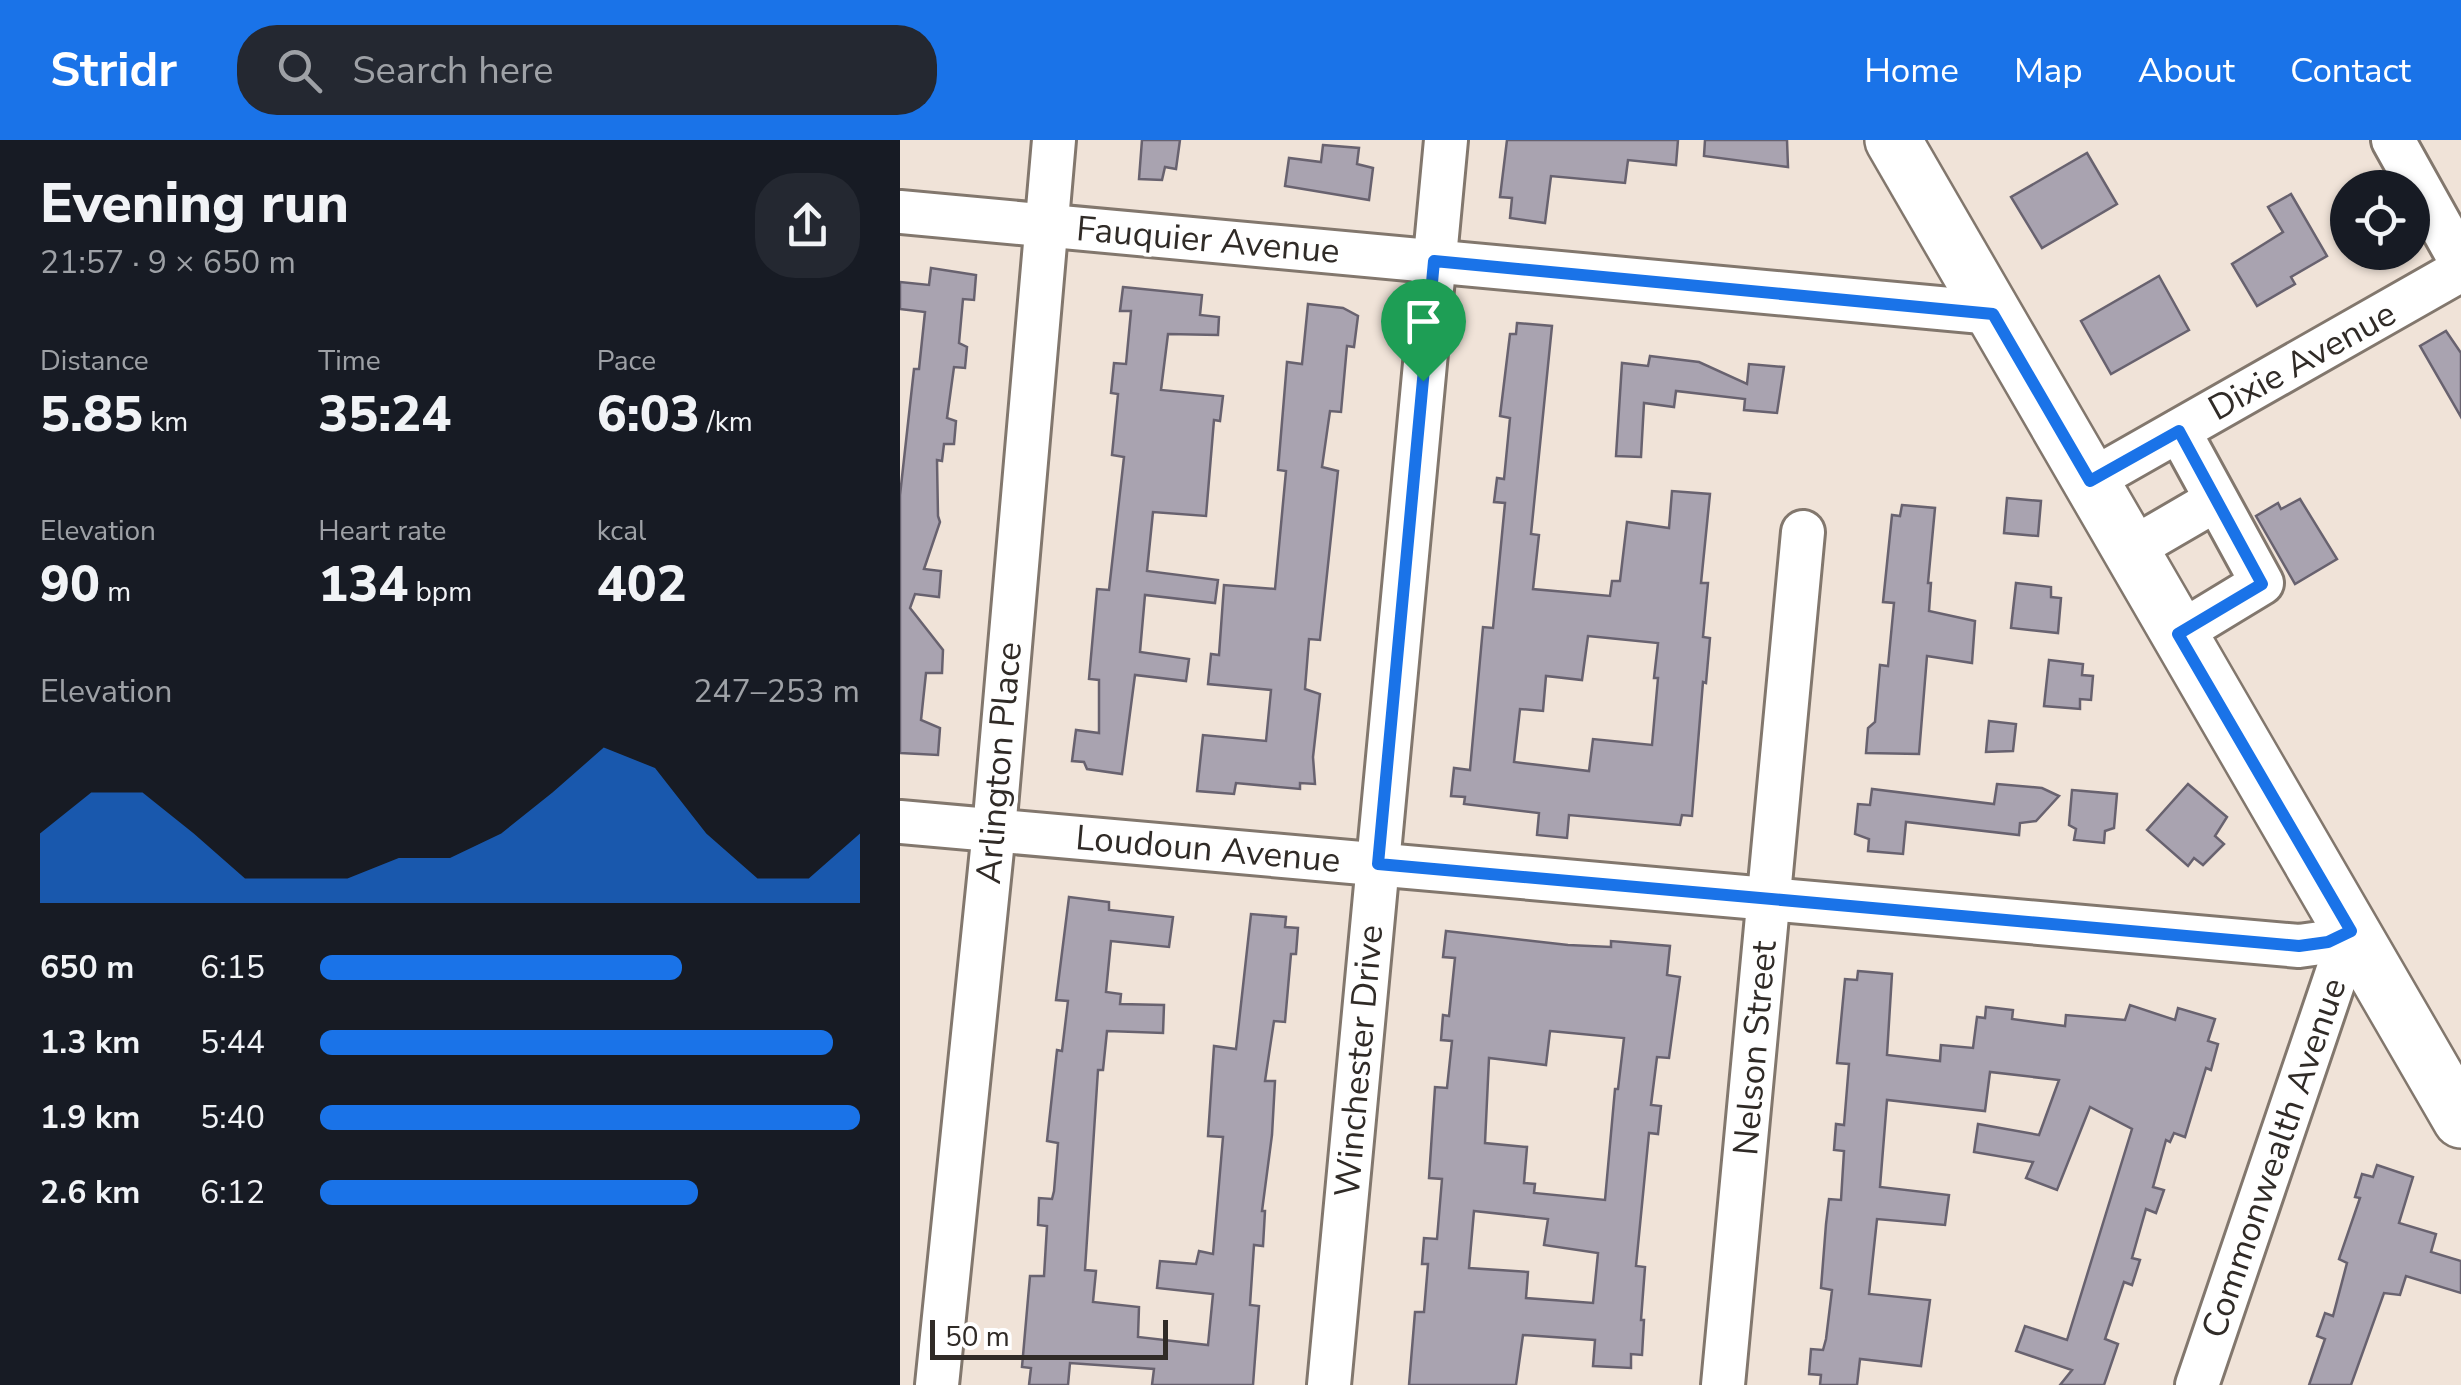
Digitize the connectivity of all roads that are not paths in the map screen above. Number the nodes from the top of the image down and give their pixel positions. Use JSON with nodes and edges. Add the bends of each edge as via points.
{"nodes":[{"id":1,"x":1054,"y":140,"type":"edge"},
{"id":2,"x":1446,"y":140,"type":"edge"},
{"id":3,"x":2393,"y":140,"type":"edge"},
{"id":4,"x":1908,"y":145,"type":"edge"},
{"id":5,"x":900,"y":212,"type":"edge"},
{"id":6,"x":1046,"y":225,"type":"junction"},
{"id":7,"x":1434,"y":261,"type":"junction"},
{"id":8,"x":2461,"y":262,"type":"edge"},
{"id":9,"x":2461,"y":270,"type":"edge"},
{"id":10,"x":1993,"y":314,"type":"junction"},
{"id":11,"x":2179,"y":431,"type":"junction"},
{"id":12,"x":2090,"y":481,"type":"junction"},
{"id":13,"x":2216,"y":500,"type":"junction"},
{"id":14,"x":1803,"y":532,"type":"dead end"},
{"id":15,"x":2130,"y":550,"type":"junction"},
{"id":16,"x":2178,"y":634,"type":"junction"},
{"id":17,"x":900,"y":822,"type":"edge"},
{"id":18,"x":994,"y":830,"type":"junction"},
{"id":19,"x":1378,"y":864,"type":"junction"},
{"id":20,"x":1768,"y":900,"type":"junction"},
{"id":21,"x":2351,"y":931,"type":"junction"},
{"id":22,"x":2461,"y":1120,"type":"edge"},
{"id":23,"x":937,"y":1385,"type":"edge"},
{"id":24,"x":1329,"y":1385,"type":"edge"},
{"id":25,"x":1724,"y":1385,"type":"edge"},
{"id":26,"x":2197,"y":1385,"type":"edge"}],
"edges":[{"from":1,"to":6,"type":"street","name":"Arlington Place"},
{"from":2,"to":7,"type":"street","name":"Winchester Drive"},
{"from":3,"to":8,"type":"street"},
{"from":4,"to":10,"type":"main road"},
{"from":5,"to":6,"type":"street","name":"Fauquier Avenue"},
{"from":6,"to":7,"type":"street","name":"Fauquier Avenue"},
{"from":6,"to":18,"type":"street","name":"Arlington Place"},
{"from":7,"to":10,"type":"street","name":"Fauquier Avenue"},
{"from":7,"to":19,"type":"street","name":"Winchester Drive"},
{"from":9,"to":11,"type":"street","name":"Dixie Avenue"},
{"from":10,"to":12,"type":"main road"},
{"from":11,"to":12,"type":"street","name":"Dixie Avenue"},
{"from":11,"to":13,"type":"street"},
{"from":12,"to":15,"type":"main road"},
{"from":13,"to":15,"type":"street"},
{"from":13,"to":16,"type":"street","via":[[2262,584]]},
{"from":14,"to":20,"type":"street","name":"Nelson Street"},
{"from":15,"to":16,"type":"main road"},
{"from":16,"to":21,"type":"main road"},
{"from":17,"to":18,"type":"street","name":"Loudoun Avenue"},
{"from":18,"to":19,"type":"street","name":"Loudoun Avenue"},
{"from":18,"to":23,"type":"street","name":"Arlington Place"},
{"from":19,"to":20,"type":"street","name":"Loudoun Avenue"},
{"from":19,"to":24,"type":"street","name":"Winchester Drive"},
{"from":20,"to":21,"type":"street","name":"Loudoun Avenue","via":[[2299,946]]},
{"from":20,"to":25,"type":"street","name":"Nelson Street"},
{"from":21,"to":22,"type":"main road"},
{"from":21,"to":26,"type":"street","name":"Commonwealth Avenue"}]}
